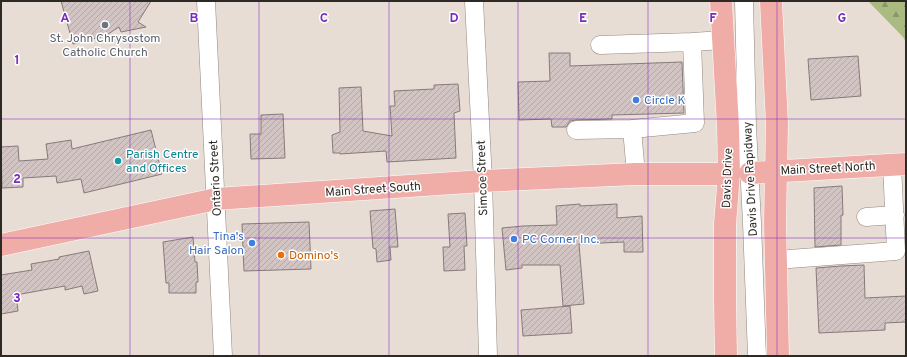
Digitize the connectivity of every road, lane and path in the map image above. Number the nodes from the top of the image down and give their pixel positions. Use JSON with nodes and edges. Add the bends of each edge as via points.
{"nodes":[{"id":1,"x":206,"y":1,"type":"edge"},
{"id":2,"x":474,"y":1,"type":"edge"},
{"id":3,"x":721,"y":1,"type":"edge"},
{"id":4,"x":744,"y":1,"type":"edge"},
{"id":5,"x":771,"y":1,"type":"edge"},
{"id":6,"x":723,"y":40,"type":"junction"},
{"id":7,"x":692,"y":42,"type":"junction"},
{"id":8,"x":600,"y":45,"type":"dead end"},
{"id":9,"x":632,"y":129,"type":"junction"},
{"id":10,"x":576,"y":130,"type":"dead end"},
{"id":11,"x":902,"y":163,"type":"edge"},
{"id":12,"x":775,"y":171,"type":"junction"},
{"id":13,"x":739,"y":173,"type":"junction"},
{"id":14,"x":636,"y":174,"type":"junction"},
{"id":15,"x":483,"y":181,"type":"junction"},
{"id":16,"x":216,"y":199,"type":"junction"},
{"id":17,"x":895,"y":215,"type":"junction"},
{"id":18,"x":866,"y":217,"type":"dead end"},
{"id":19,"x":1,"y":245,"type":"edge"},
{"id":20,"x":776,"y":260,"type":"junction"},
{"id":21,"x":223,"y":356,"type":"edge"},
{"id":22,"x":488,"y":356,"type":"edge"},
{"id":23,"x":726,"y":356,"type":"edge"},
{"id":24,"x":757,"y":356,"type":"edge"},
{"id":25,"x":778,"y":356,"type":"edge"}],
"edges":[{"from":1,"to":16,"type":"street","name":"Ontario Street"},
{"from":2,"to":15,"type":"street","name":"Simcoe Street"},
{"from":3,"to":6,"type":"main road","name":"Davis Drive"},
{"from":4,"to":13,"type":"street","name":"Davis Drive Rapidway","via":[[747,126]]},
{"from":5,"to":12,"type":"main road","via":[[777,124]]},
{"from":6,"to":7,"type":"street"},
{"from":6,"to":13,"type":"main road","name":"Davis Drive","via":[[728,127]]},
{"from":7,"to":8,"type":"street"},
{"from":7,"to":9,"type":"street","via":[[695,123]]},
{"from":9,"to":10,"type":"street"},
{"from":9,"to":14,"type":"street"},
{"from":11,"to":12,"type":"main road","name":"Main Street North"},
{"from":11,"to":17,"type":"street"},
{"from":12,"to":13,"type":"main road","name":"Main Street North"},
{"from":12,"to":20,"type":"main road"},
{"from":13,"to":14,"type":"main road","name":"Main Street South"},
{"from":13,"to":23,"type":"main road","name":"Davis Drive","via":[[724,224]]},
{"from":13,"to":24,"type":"street","name":"Davis Drive Rapidway"},
{"from":14,"to":15,"type":"main road","name":"Main Street South"},
{"from":15,"to":16,"type":"main road","name":"Main Street South"},
{"from":15,"to":22,"type":"street","name":"Simcoe Street"},
{"from":16,"to":19,"type":"main road","name":"Main Street South"},
{"from":16,"to":21,"type":"street","name":"Ontario Street"},
{"from":17,"to":18,"type":"street"},
{"from":17,"to":20,"type":"street","via":[[896,252]]},
{"from":20,"to":25,"type":"main road"}]}
